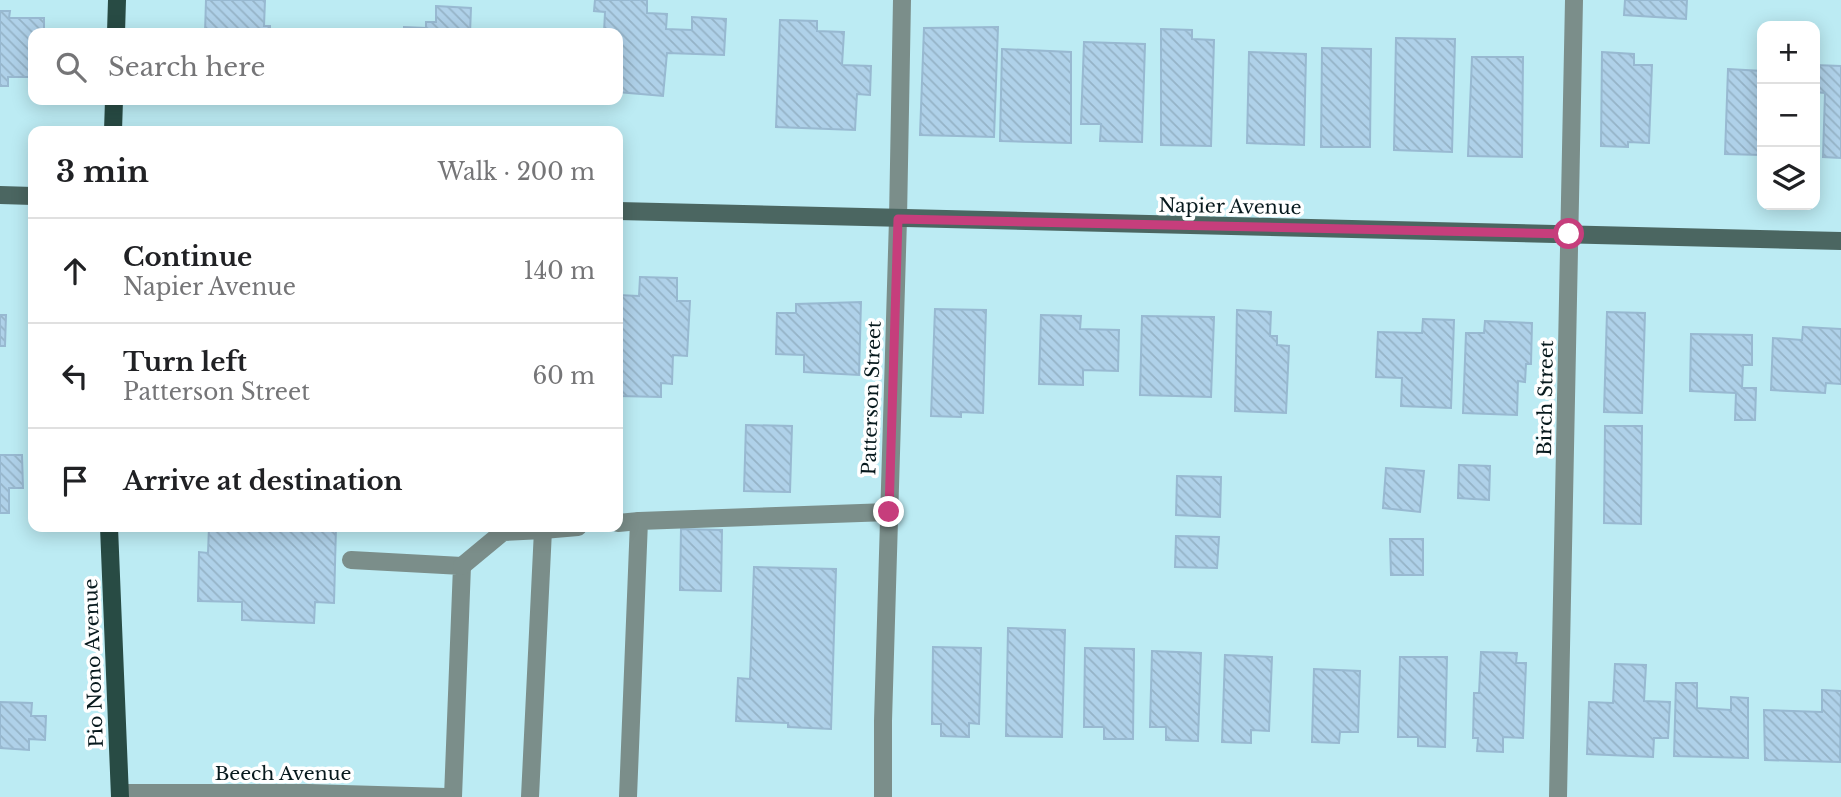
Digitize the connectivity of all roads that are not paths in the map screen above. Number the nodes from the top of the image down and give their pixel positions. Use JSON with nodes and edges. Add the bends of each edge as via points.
{"nodes":[{"id":1,"x":117,"y":0,"type":"edge"},
{"id":2,"x":902,"y":0,"type":"edge"},
{"id":3,"x":1574,"y":0,"type":"edge"},
{"id":4,"x":116,"y":28,"type":"edge"},
{"id":5,"x":114,"y":105,"type":"edge"},
{"id":6,"x":113,"y":126,"type":"edge"},
{"id":7,"x":0,"y":195,"type":"edge"},
{"id":8,"x":28,"y":196,"type":"edge"},
{"id":9,"x":623,"y":211,"type":"edge"},
{"id":10,"x":898,"y":219,"type":"junction"},
{"id":11,"x":1569,"y":234,"type":"junction"},
{"id":12,"x":1841,"y":241,"type":"edge"},
{"id":13,"x":889,"y":512,"type":"junction"},
{"id":14,"x":639,"y":521,"type":"junction"},
{"id":15,"x":623,"y":523,"type":"edge"},
{"id":16,"x":109,"y":532,"type":"edge"},
{"id":17,"x":503,"y":532,"type":"edge"},
{"id":18,"x":543,"y":532,"type":"edge"},
{"id":19,"x":351,"y":560,"type":"dead end"},
{"id":20,"x":462,"y":566,"type":"junction"},
{"id":21,"x":120,"y":795,"type":"edge"},
{"id":22,"x":446,"y":797,"type":"edge"},
{"id":23,"x":453,"y":797,"type":"edge"},
{"id":24,"x":530,"y":797,"type":"edge"},
{"id":25,"x":628,"y":797,"type":"edge"},
{"id":26,"x":883,"y":797,"type":"edge"},
{"id":27,"x":1558,"y":797,"type":"edge"}],
"edges":[{"from":1,"to":4,"type":"main road"},
{"from":2,"to":10,"type":"street","name":"Patterson Street"},
{"from":3,"to":11,"type":"street","name":"Birch Street"},
{"from":5,"to":6,"type":"main road"},
{"from":7,"to":8,"type":"street"},
{"from":9,"to":10,"type":"street","name":"Napier Avenue"},
{"from":10,"to":11,"type":"street","name":"Napier Avenue"},
{"from":10,"to":13,"type":"street","name":"Patterson Street"},
{"from":11,"to":12,"type":"street","name":"Napier Avenue"},
{"from":11,"to":27,"type":"street","name":"Birch Street"},
{"from":13,"to":14,"type":"street"},
{"from":13,"to":26,"type":"street","name":"Patterson Street"},
{"from":14,"to":15,"type":"street"},
{"from":14,"to":25,"type":"street"},
{"from":16,"to":21,"type":"main road","name":"Pio Nono Avenue"},
{"from":17,"to":20,"type":"street"},
{"from":18,"to":24,"type":"street"},
{"from":19,"to":20,"type":"street"},
{"from":20,"to":23,"type":"street"},
{"from":21,"to":22,"type":"street","name":"Beech Avenue"}]}
